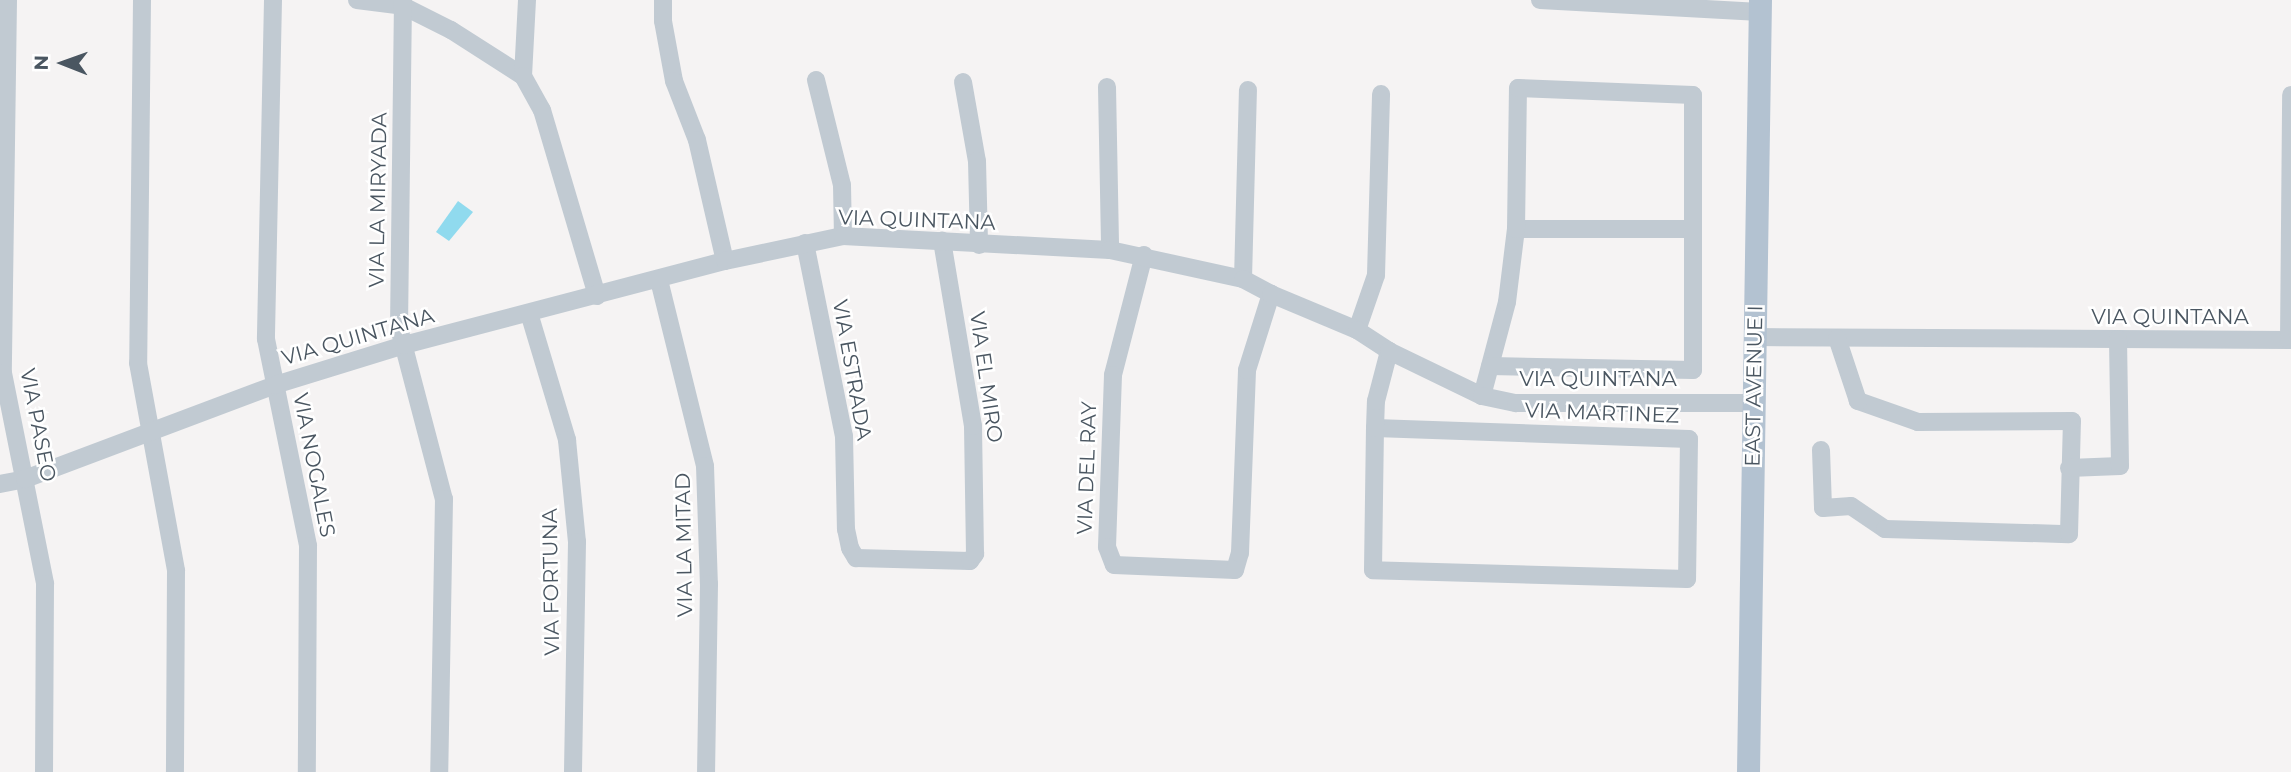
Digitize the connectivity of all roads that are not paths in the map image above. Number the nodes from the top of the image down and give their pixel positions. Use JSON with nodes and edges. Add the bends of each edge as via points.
{"nodes":[{"id":1,"x":8,"y":0,"type":"edge"},
{"id":2,"x":142,"y":0,"type":"edge"},
{"id":3,"x":273,"y":0,"type":"edge"},
{"id":4,"x":357,"y":0,"type":"edge"},
{"id":5,"x":527,"y":0,"type":"edge"},
{"id":6,"x":663,"y":0,"type":"edge"},
{"id":7,"x":1540,"y":0,"type":"edge"},
{"id":8,"x":403,"y":3,"type":"edge"},
{"id":9,"x":1686,"y":4,"type":"edge"},
{"id":10,"x":1760,"y":6,"type":"edge"},
{"id":11,"x":523,"y":76,"type":"junction"},
{"id":12,"x":816,"y":80,"type":"dead end"},
{"id":13,"x":963,"y":82,"type":"dead end"},
{"id":14,"x":1107,"y":87,"type":"dead end"},
{"id":15,"x":1248,"y":90,"type":"dead end"},
{"id":16,"x":1381,"y":94,"type":"dead end"},
{"id":17,"x":2291,"y":95,"type":"edge"},
{"id":18,"x":4,"y":109,"type":"edge"},
{"id":19,"x":2289,"y":218,"type":"edge"},
{"id":20,"x":1516,"y":229,"type":"junction"},
{"id":21,"x":1693,"y":229,"type":"junction"},
{"id":22,"x":843,"y":236,"type":"junction"},
{"id":23,"x":2,"y":239,"type":"edge"},
{"id":24,"x":942,"y":242,"type":"junction"},
{"id":25,"x":805,"y":243,"type":"junction"},
{"id":26,"x":979,"y":245,"type":"junction"},
{"id":27,"x":1110,"y":250,"type":"junction"},
{"id":28,"x":1144,"y":255,"type":"junction"},
{"id":29,"x":724,"y":261,"type":"junction"},
{"id":30,"x":1243,"y":279,"type":"junction"},
{"id":31,"x":659,"y":280,"type":"junction"},
{"id":32,"x":1271,"y":294,"type":"junction"},
{"id":33,"x":597,"y":296,"type":"junction"},
{"id":34,"x":529,"y":313,"type":"junction"},
{"id":35,"x":1357,"y":330,"type":"junction"},
{"id":36,"x":1755,"y":337,"type":"junction"},
{"id":37,"x":1838,"y":338,"type":"junction"},
{"id":38,"x":2118,"y":339,"type":"junction"},
{"id":39,"x":2290,"y":340,"type":"edge"},
{"id":40,"x":404,"y":345,"type":"junction"},
{"id":41,"x":1389,"y":351,"type":"junction"},
{"id":42,"x":1490,"y":366,"type":"junction"},
{"id":43,"x":2,"y":373,"type":"edge"},
{"id":44,"x":275,"y":385,"type":"junction"},
{"id":45,"x":1482,"y":396,"type":"junction"},
{"id":46,"x":1754,"y":403,"type":"junction"},
{"id":47,"x":1375,"y":428,"type":"junction"},
{"id":48,"x":152,"y":431,"type":"junction"},
{"id":49,"x":1821,"y":450,"type":"dead end"},
{"id":50,"x":2069,"y":468,"type":"junction"},
{"id":51,"x":25,"y":479,"type":"junction"},
{"id":52,"x":0,"y":484,"type":"edge"},
{"id":53,"x":970,"y":561,"type":"joint"},
{"id":54,"x":44,"y":772,"type":"edge"},
{"id":55,"x":175,"y":772,"type":"edge"},
{"id":56,"x":307,"y":772,"type":"edge"},
{"id":57,"x":439,"y":772,"type":"edge"},
{"id":58,"x":573,"y":772,"type":"edge"},
{"id":59,"x":706,"y":772,"type":"edge"},
{"id":60,"x":1748,"y":772,"type":"edge"}],
"edges":[{"from":1,"to":18,"type":"street","name":"VIA PASEO"},
{"from":2,"to":48,"type":"street","via":[[138,363]]},
{"from":3,"to":44,"type":"street","name":"VIA NOGALES","via":[[266,339]]},
{"from":4,"to":8,"type":"street"},
{"from":5,"to":11,"type":"street"},
{"from":6,"to":29,"type":"street","via":[[674,81],[697,140]]},
{"from":7,"to":9,"type":"street"},
{"from":8,"to":11,"type":"street"},
{"from":8,"to":40,"type":"street","name":"VIA LA MIRYADA","via":[[400,328]]},
{"from":9,"to":10,"type":"street"},
{"from":10,"to":36,"type":"main road","name":"EAST AVENUE I"},
{"from":11,"to":33,"type":"street","via":[[542,110]]},
{"from":12,"to":22,"type":"street","via":[[842,185]]},
{"from":13,"to":26,"type":"street","via":[[977,161]]},
{"from":14,"to":27,"type":"street"},
{"from":15,"to":30,"type":"street"},
{"from":16,"to":35,"type":"street","via":[[1376,275]]},
{"from":17,"to":19,"type":"street"},
{"from":18,"to":23,"type":"street","name":"VIA PASEO"},
{"from":19,"to":39,"type":"street"},
{"from":20,"to":21,"type":"street"},
{"from":20,"to":21,"type":"street","via":[[1518,88],[1693,94]]},
{"from":20,"to":42,"type":"street","via":[[1507,302]]},
{"from":21,"to":42,"type":"street","name":"VIA QUINTANA","via":[[1693,370]]},
{"from":22,"to":24,"type":"street","name":"VIA QUINTANA"},
{"from":22,"to":25,"type":"street","name":"VIA QUINTANA"},
{"from":23,"to":43,"type":"street","name":"VIA PASEO"},
{"from":24,"to":26,"type":"street","name":"VIA QUINTANA"},
{"from":24,"to":53,"type":"street","name":"VIA EL MIRO","via":[[973,426],[975,554]]},
{"from":25,"to":29,"type":"street","name":"VIA QUINTANA"},
{"from":25,"to":53,"type":"street","name":"VIA ESTRADA","via":[[844,436],[850,548],[856,558]]},
{"from":26,"to":27,"type":"street","name":"VIA QUINTANA"},
{"from":27,"to":28,"type":"street","name":"VIA QUINTANA"},
{"from":28,"to":30,"type":"street","name":"VIA QUINTANA"},
{"from":28,"to":32,"type":"street","name":"VIA DEL RAY","via":[[1113,375],[1107,547],[1114,565],[1235,570],[1241,552],[1247,370]]},
{"from":29,"to":31,"type":"street","name":"VIA QUINTANA"},
{"from":30,"to":32,"type":"street","name":"VIA QUINTANA"},
{"from":31,"to":33,"type":"street","name":"VIA QUINTANA"},
{"from":31,"to":59,"type":"street","name":"VIA LA MITAD","via":[[705,466],[709,584]]},
{"from":32,"to":35,"type":"street","name":"VIA QUINTANA"},
{"from":33,"to":34,"type":"street","name":"VIA QUINTANA"},
{"from":34,"to":40,"type":"street","name":"VIA QUINTANA"},
{"from":34,"to":58,"type":"street","name":"VIA FORTUNA","via":[[567,440],[577,542]]},
{"from":35,"to":41,"type":"street","name":"VIA QUINTANA"},
{"from":36,"to":37,"type":"street","name":"VIA QUINTANA"},
{"from":36,"to":46,"type":"main road","name":"EAST AVENUE I"},
{"from":37,"to":38,"type":"street","name":"VIA QUINTANA"},
{"from":37,"to":50,"type":"street","via":[[1858,401],[1918,422],[2072,421]]},
{"from":38,"to":39,"type":"street","name":"VIA QUINTANA"},
{"from":38,"to":50,"type":"street","via":[[2120,466]]},
{"from":40,"to":44,"type":"street","name":"VIA QUINTANA"},
{"from":40,"to":57,"type":"street","name":"VIA LA MIRYADA","via":[[444,499]]},
{"from":41,"to":45,"type":"street","name":"VIA QUINTANA"},
{"from":41,"to":47,"type":"street","via":[[1376,401]]},
{"from":42,"to":45,"type":"street"},
{"from":43,"to":51,"type":"street","name":"VIA PASEO"},
{"from":44,"to":48,"type":"street","name":"VIA QUINTANA"},
{"from":44,"to":56,"type":"street","name":"VIA NOGALES","via":[[308,546]]},
{"from":45,"to":46,"type":"street","name":"VIA QUINTANA","via":[[1516,403]]},
{"from":46,"to":60,"type":"main road","name":"EAST AVENUE I"},
{"from":47,"to":47,"type":"street","name":"VIA MARTINEZ","via":[[1689,439],[1687,579],[1373,570]]},
{"from":48,"to":51,"type":"street","name":"VIA QUINTANA"},
{"from":48,"to":55,"type":"street","via":[[176,571]]},
{"from":49,"to":50,"type":"street","via":[[1824,508],[1851,506],[1885,529],[2068,534]]},
{"from":51,"to":52,"type":"street","name":"VIA QUINTANA"},
{"from":51,"to":54,"type":"street","name":"VIA PASEO","via":[[45,584]]}]}
